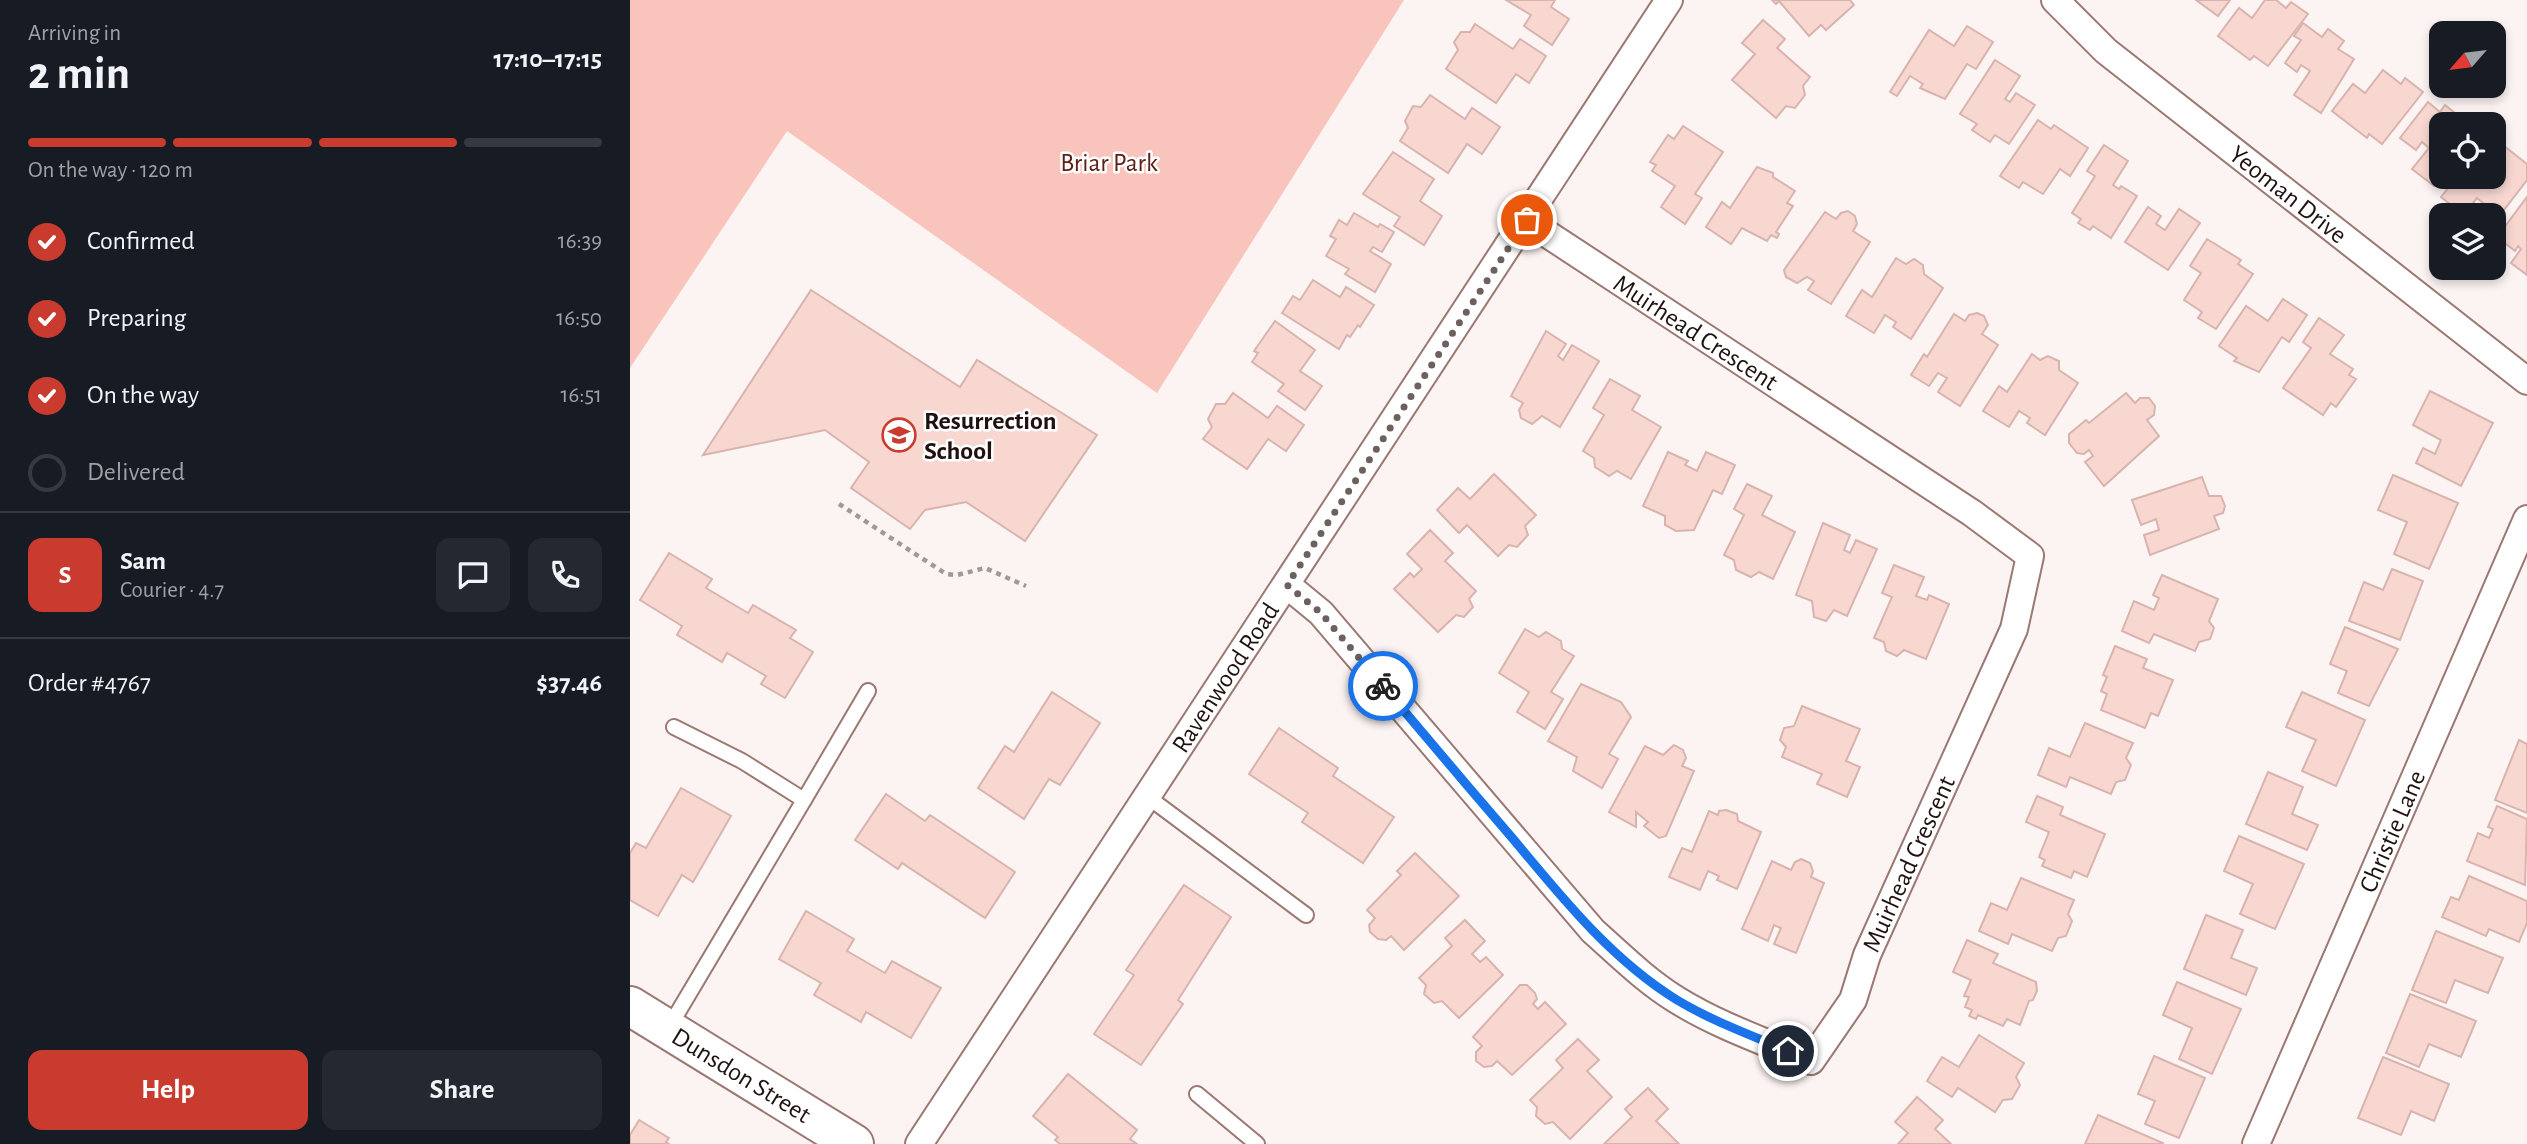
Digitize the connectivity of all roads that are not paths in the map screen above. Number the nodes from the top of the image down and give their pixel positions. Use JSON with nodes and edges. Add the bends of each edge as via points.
{"nodes":[{"id":1,"x":1669,"y":0,"type":"edge"},
{"id":2,"x":2055,"y":0,"type":"edge"},
{"id":3,"x":1527,"y":220,"type":"junction"},
{"id":4,"x":2527,"y":381,"type":"edge"},
{"id":5,"x":2527,"y":519,"type":"edge"},
{"id":6,"x":1287,"y":585,"type":"junction"},
{"id":7,"x":868,"y":691,"type":"dead end"},
{"id":8,"x":674,"y":727,"type":"dead end"},
{"id":9,"x":1148,"y":797,"type":"junction"},
{"id":10,"x":804,"y":800,"type":"junction"},
{"id":11,"x":1306,"y":915,"type":"dead end"},
{"id":12,"x":630,"y":1006,"type":"edge"},
{"id":13,"x":667,"y":1029,"type":"junction"},
{"id":14,"x":1197,"y":1094,"type":"dead end"},
{"id":15,"x":854,"y":1144,"type":"edge"},
{"id":16,"x":919,"y":1144,"type":"edge"},
{"id":17,"x":1257,"y":1144,"type":"edge"},
{"id":18,"x":2256,"y":1144,"type":"edge"}],
"edges":[{"from":1,"to":3,"type":"street","name":"Ravenwood Road"},
{"from":2,"to":4,"type":"street","name":"Yeoman Drive","via":[[2106,51]]},
{"from":3,"to":6,"type":"street","name":"Ravenwood Road"},
{"from":3,"to":6,"type":"street","name":"Muirhead Crescent","via":[[1972,513],[2030,556],[2014,629],[1867,955],[1853,1000],[1811,1061],[1676,1000],[1593,931],[1321,613]]},
{"from":5,"to":18,"type":"street","name":"Christie Lane"},
{"from":6,"to":9,"type":"street","name":"Ravenwood Road"},
{"from":7,"to":10,"type":"lane"},
{"from":8,"to":10,"type":"lane","via":[[742,761]]},
{"from":9,"to":11,"type":"lane"},
{"from":9,"to":16,"type":"street","name":"Ravenwood Road"},
{"from":10,"to":13,"type":"lane"},
{"from":12,"to":13,"type":"main road","name":"Dunsdon Street"},
{"from":13,"to":15,"type":"main road","name":"Dunsdon Street"},
{"from":14,"to":17,"type":"lane"}]}
